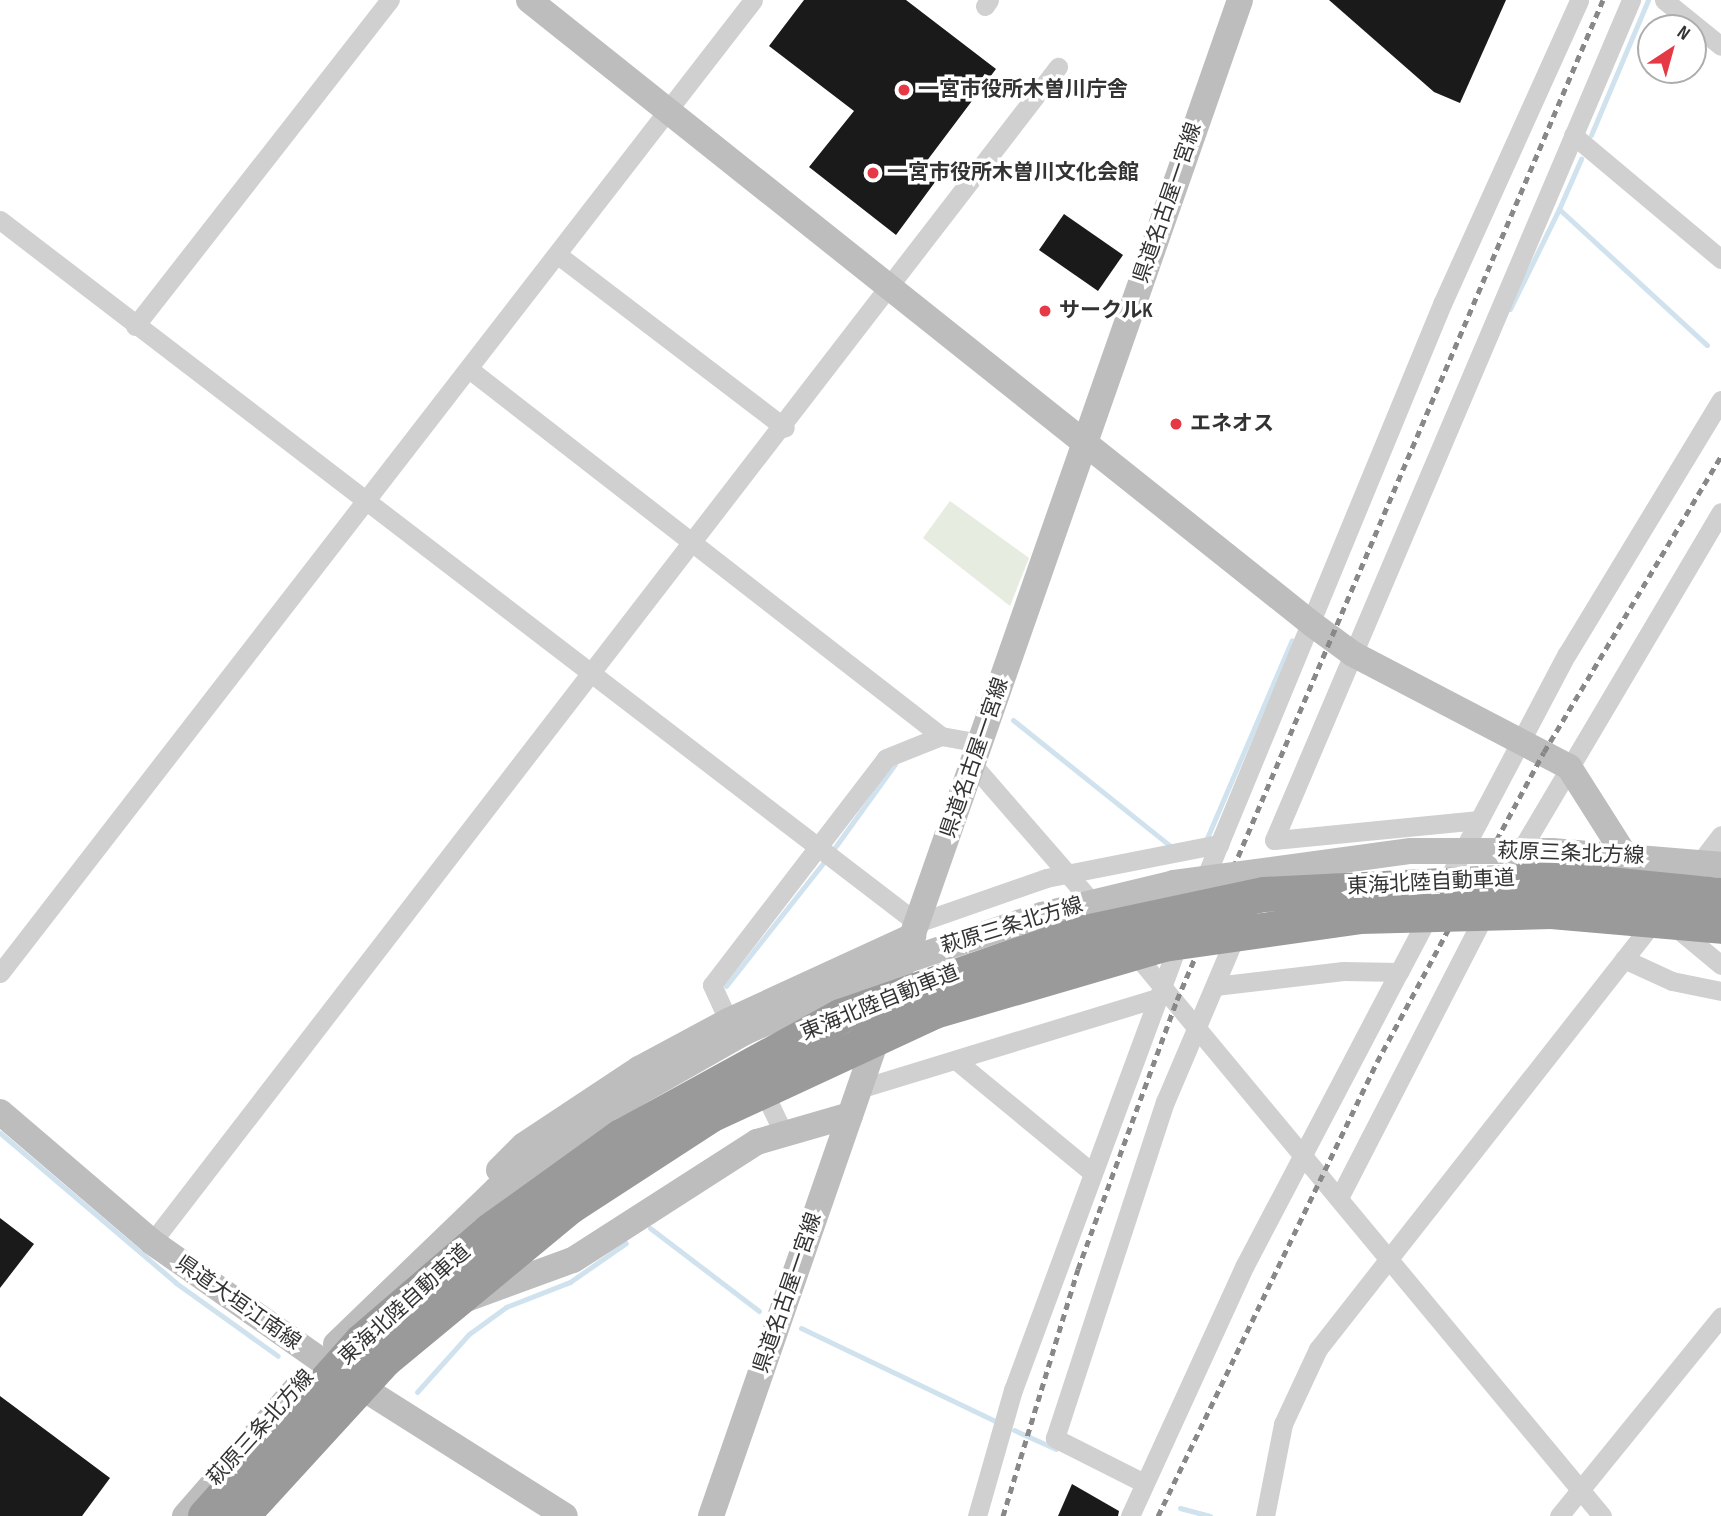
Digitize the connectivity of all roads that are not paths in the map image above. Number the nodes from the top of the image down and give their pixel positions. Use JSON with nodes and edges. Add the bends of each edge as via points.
{"nodes":[{"id":1,"x":390,"y":0,"type":"edge"},
{"id":2,"x":529,"y":0,"type":"edge"},
{"id":3,"x":752,"y":0,"type":"edge"},
{"id":4,"x":1240,"y":0,"type":"edge"},
{"id":5,"x":1579,"y":0,"type":"edge"},
{"id":6,"x":1631,"y":0,"type":"edge"},
{"id":7,"x":1664,"y":0,"type":"edge"},
{"id":8,"x":1721,"y":46,"type":"edge"},
{"id":9,"x":1058,"y":67,"type":"dead end"},
{"id":10,"x":671,"y":111,"type":"junction"},
{"id":11,"x":1573,"y":135,"type":"junction"},
{"id":12,"x":0,"y":220,"type":"edge"},
{"id":13,"x":558,"y":255,"type":"junction"},
{"id":14,"x":1721,"y":258,"type":"edge"},
{"id":15,"x":893,"y":284,"type":"junction"},
{"id":16,"x":135,"y":326,"type":"junction"},
{"id":17,"x":469,"y":369,"type":"junction"},
{"id":18,"x":1721,"y":400,"type":"edge"},
{"id":19,"x":785,"y":428,"type":"junction"},
{"id":20,"x":1085,"y":441,"type":"junction"},
{"id":21,"x":365,"y":504,"type":"junction"},
{"id":22,"x":1721,"y":512,"type":"edge"},
{"id":23,"x":697,"y":541,"type":"junction"},
{"id":24,"x":1312,"y":624,"type":"junction"},
{"id":25,"x":1353,"y":654,"type":"junction"},
{"id":26,"x":595,"y":674,"type":"junction"},
{"id":27,"x":941,"y":736,"type":"junction"},
{"id":28,"x":1523,"y":739,"type":"junction"},
{"id":29,"x":976,"y":754,"type":"junction"},
{"id":30,"x":1569,"y":767,"type":"junction"},
{"id":31,"x":1479,"y":820,"type":"junction"},
{"id":32,"x":1720,"y":837,"type":"edge"},
{"id":33,"x":1274,"y":840,"type":"junction"},
{"id":34,"x":1220,"y":844,"type":"junction"},
{"id":35,"x":819,"y":850,"type":"junction"},
{"id":36,"x":1721,"y":865,"type":"edge"},
{"id":37,"x":1070,"y":874,"type":"junction"},
{"id":38,"x":1721,"y":895,"type":"edge"},
{"id":39,"x":1660,"y":914,"type":"junction"},
{"id":40,"x":1721,"y":926,"type":"edge"},
{"id":41,"x":915,"y":930,"type":"junction"},
{"id":42,"x":1625,"y":959,"type":"junction"},
{"id":43,"x":1721,"y":965,"type":"edge"},
{"id":44,"x":0,"y":972,"type":"edge"},
{"id":45,"x":1399,"y":972,"type":"junction"},
{"id":46,"x":1215,"y":986,"type":"junction"},
{"id":47,"x":1721,"y":991,"type":"edge"},
{"id":48,"x":1156,"y":992,"type":"junction"},
{"id":49,"x":728,"y":1021,"type":"junction"},
{"id":50,"x":1195,"y":1027,"type":"junction"},
{"id":51,"x":958,"y":1062,"type":"junction"},
{"id":52,"x":859,"y":1089,"type":"junction"},
{"id":53,"x":0,"y":1112,"type":"edge"},
{"id":54,"x":850,"y":1115,"type":"junction"},
{"id":55,"x":783,"y":1132,"type":"junction"},
{"id":56,"x":1303,"y":1154,"type":"junction"},
{"id":57,"x":1090,"y":1171,"type":"junction"},
{"id":58,"x":1340,"y":1196,"type":"junction"},
{"id":59,"x":460,"y":1222,"type":"junction"},
{"id":60,"x":152,"y":1242,"type":"junction"},
{"id":61,"x":1388,"y":1263,"type":"junction"},
{"id":62,"x":394,"y":1286,"type":"junction"},
{"id":63,"x":1721,"y":1317,"type":"edge"},
{"id":64,"x":329,"y":1367,"type":"junction"},
{"id":65,"x":1144,"y":1483,"type":"junction"},
{"id":66,"x":1580,"y":1492,"type":"junction"},
{"id":67,"x":185,"y":1516,"type":"edge"},
{"id":68,"x":205,"y":1516,"type":"edge"},
{"id":69,"x":241,"y":1516,"type":"edge"},
{"id":70,"x":259,"y":1516,"type":"edge"},
{"id":71,"x":565,"y":1516,"type":"edge"},
{"id":72,"x":711,"y":1516,"type":"edge"},
{"id":73,"x":977,"y":1516,"type":"edge"},
{"id":74,"x":1130,"y":1516,"type":"edge"},
{"id":75,"x":1265,"y":1516,"type":"edge"},
{"id":76,"x":1559,"y":1516,"type":"edge"},
{"id":77,"x":1602,"y":1516,"type":"edge"}],
"edges":[{"from":1,"to":16,"type":"street"},
{"from":2,"to":10,"type":"main road"},
{"from":3,"to":10,"type":"street"},
{"from":4,"to":20,"type":"main road","name":"県道名古屋一宮線"},
{"from":5,"to":24,"type":"street","via":[[1442,304]]},
{"from":6,"to":11,"type":"street"},
{"from":7,"to":8,"type":"street"},
{"from":9,"to":15,"type":"street"},
{"from":10,"to":13,"type":"street"},
{"from":10,"to":15,"type":"main road"},
{"from":11,"to":14,"type":"street"},
{"from":11,"to":25,"type":"street"},
{"from":12,"to":16,"type":"street"},
{"from":13,"to":17,"type":"street"},
{"from":13,"to":19,"type":"street"},
{"from":15,"to":19,"type":"street"},
{"from":15,"to":20,"type":"main road"},
{"from":16,"to":21,"type":"street"},
{"from":17,"to":21,"type":"street"},
{"from":17,"to":23,"type":"street"},
{"from":18,"to":28,"type":"street"},
{"from":19,"to":23,"type":"street"},
{"from":20,"to":24,"type":"main road"},
{"from":20,"to":29,"type":"main road","name":"県道名古屋一宮線"},
{"from":21,"to":26,"type":"street"},
{"from":21,"to":44,"type":"street"},
{"from":22,"to":30,"type":"street"},
{"from":23,"to":26,"type":"street"},
{"from":23,"to":27,"type":"street"},
{"from":24,"to":25,"type":"main road"},
{"from":24,"to":34,"type":"street","via":[[1266,708],[1235,785]]},
{"from":25,"to":28,"type":"main road"},
{"from":25,"to":33,"type":"street"},
{"from":26,"to":35,"type":"street"},
{"from":26,"to":60,"type":"street"},
{"from":27,"to":29,"type":"street"},
{"from":27,"to":35,"type":"street","via":[[886,758]]},
{"from":28,"to":30,"type":"main road"},
{"from":28,"to":31,"type":"street"},
{"from":29,"to":37,"type":"street"},
{"from":29,"to":41,"type":"main road","name":"県道名古屋一宮線"},
{"from":30,"to":39,"type":"main road","via":[[1591,795]]},
{"from":30,"to":58,"type":"street","via":[[1465,949]]},
{"from":31,"to":33,"type":"street"},
{"from":31,"to":45,"type":"street"},
{"from":32,"to":39,"type":"street"},
{"from":33,"to":46,"type":"street"},
{"from":34,"to":37,"type":"street"},
{"from":34,"to":48,"type":"street"},
{"from":35,"to":41,"type":"street"},
{"from":35,"to":49,"type":"street","via":[[712,985]]},
{"from":36,"to":59,"type":"main road","name":"萩原三条北方線","bridge":true,"via":[[1552,851],[1411,851],[1174,883],[1042,915],[908,960],[745,1032],[636,1094],[525,1167]]},
{"from":37,"to":41,"type":"street","via":[[1004,890]]},
{"from":37,"to":48,"type":"street"},
{"from":38,"to":68,"type":"highway","name":"東海北陸自動車道","bridge":true,"via":[[1557,879],[1462,879],[1264,894],[1067,937],[840,1016],[632,1129],[490,1230],[361,1341]]},
{"from":39,"to":42,"type":"street"},
{"from":39,"to":43,"type":"street"},
{"from":40,"to":69,"type":"highway","name":"東海北陸自動車道","bridge":true,"via":[[1551,911],[1359,916],[1163,944],[934,1010],[710,1115],[570,1206],[385,1359]]},
{"from":41,"to":49,"type":"main road"},
{"from":41,"to":52,"type":"main road","name":"県道名古屋一宮線"},
{"from":42,"to":47,"type":"street","via":[[1672,981]]},
{"from":42,"to":61,"type":"street"},
{"from":45,"to":46,"type":"street","via":[[1343,971]]},
{"from":45,"to":56,"type":"street"},
{"from":46,"to":50,"type":"street"},
{"from":48,"to":50,"type":"street"},
{"from":48,"to":51,"type":"street"},
{"from":48,"to":57,"type":"street"},
{"from":49,"to":55,"type":"street"},
{"from":49,"to":59,"type":"main road","via":[[524,1145]]},
{"from":50,"to":56,"type":"street"},
{"from":50,"to":65,"type":"street","via":[[1110,1256],[1055,1438]]},
{"from":51,"to":52,"type":"street"},
{"from":51,"to":57,"type":"street"},
{"from":52,"to":54,"type":"main road","name":"県道名古屋一宮線"},
{"from":53,"to":60,"type":"main road","name":"県道大垣江南線"},
{"from":54,"to":55,"type":"main road"},
{"from":54,"to":72,"type":"main road","name":"県道名古屋一宮線"},
{"from":55,"to":62,"type":"main road","via":[[733,1154],[541,1276],[461,1302]]},
{"from":56,"to":58,"type":"street"},
{"from":56,"to":65,"type":"street"},
{"from":57,"to":73,"type":"street","via":[[1013,1390]]},
{"from":58,"to":61,"type":"street"},
{"from":59,"to":62,"type":"main road","name":"萩原三条北方線"},
{"from":60,"to":64,"type":"main road","name":"県道大垣江南線"},
{"from":61,"to":66,"type":"street"},
{"from":61,"to":75,"type":"street","via":[[1299,1380]]},
{"from":62,"to":64,"type":"main road","name":"萩原三条北方線","via":[[368,1311]]},
{"from":63,"to":66,"type":"street"},
{"from":64,"to":67,"type":"main road","name":"萩原三条北方線"},
{"from":64,"to":70,"type":"main road","name":"萩原三条北方線","via":[[316,1434]]},
{"from":64,"to":71,"type":"main road","name":"県道大垣江南線"},
{"from":65,"to":74,"type":"street"},
{"from":66,"to":76,"type":"street"},
{"from":66,"to":77,"type":"street"}]}
